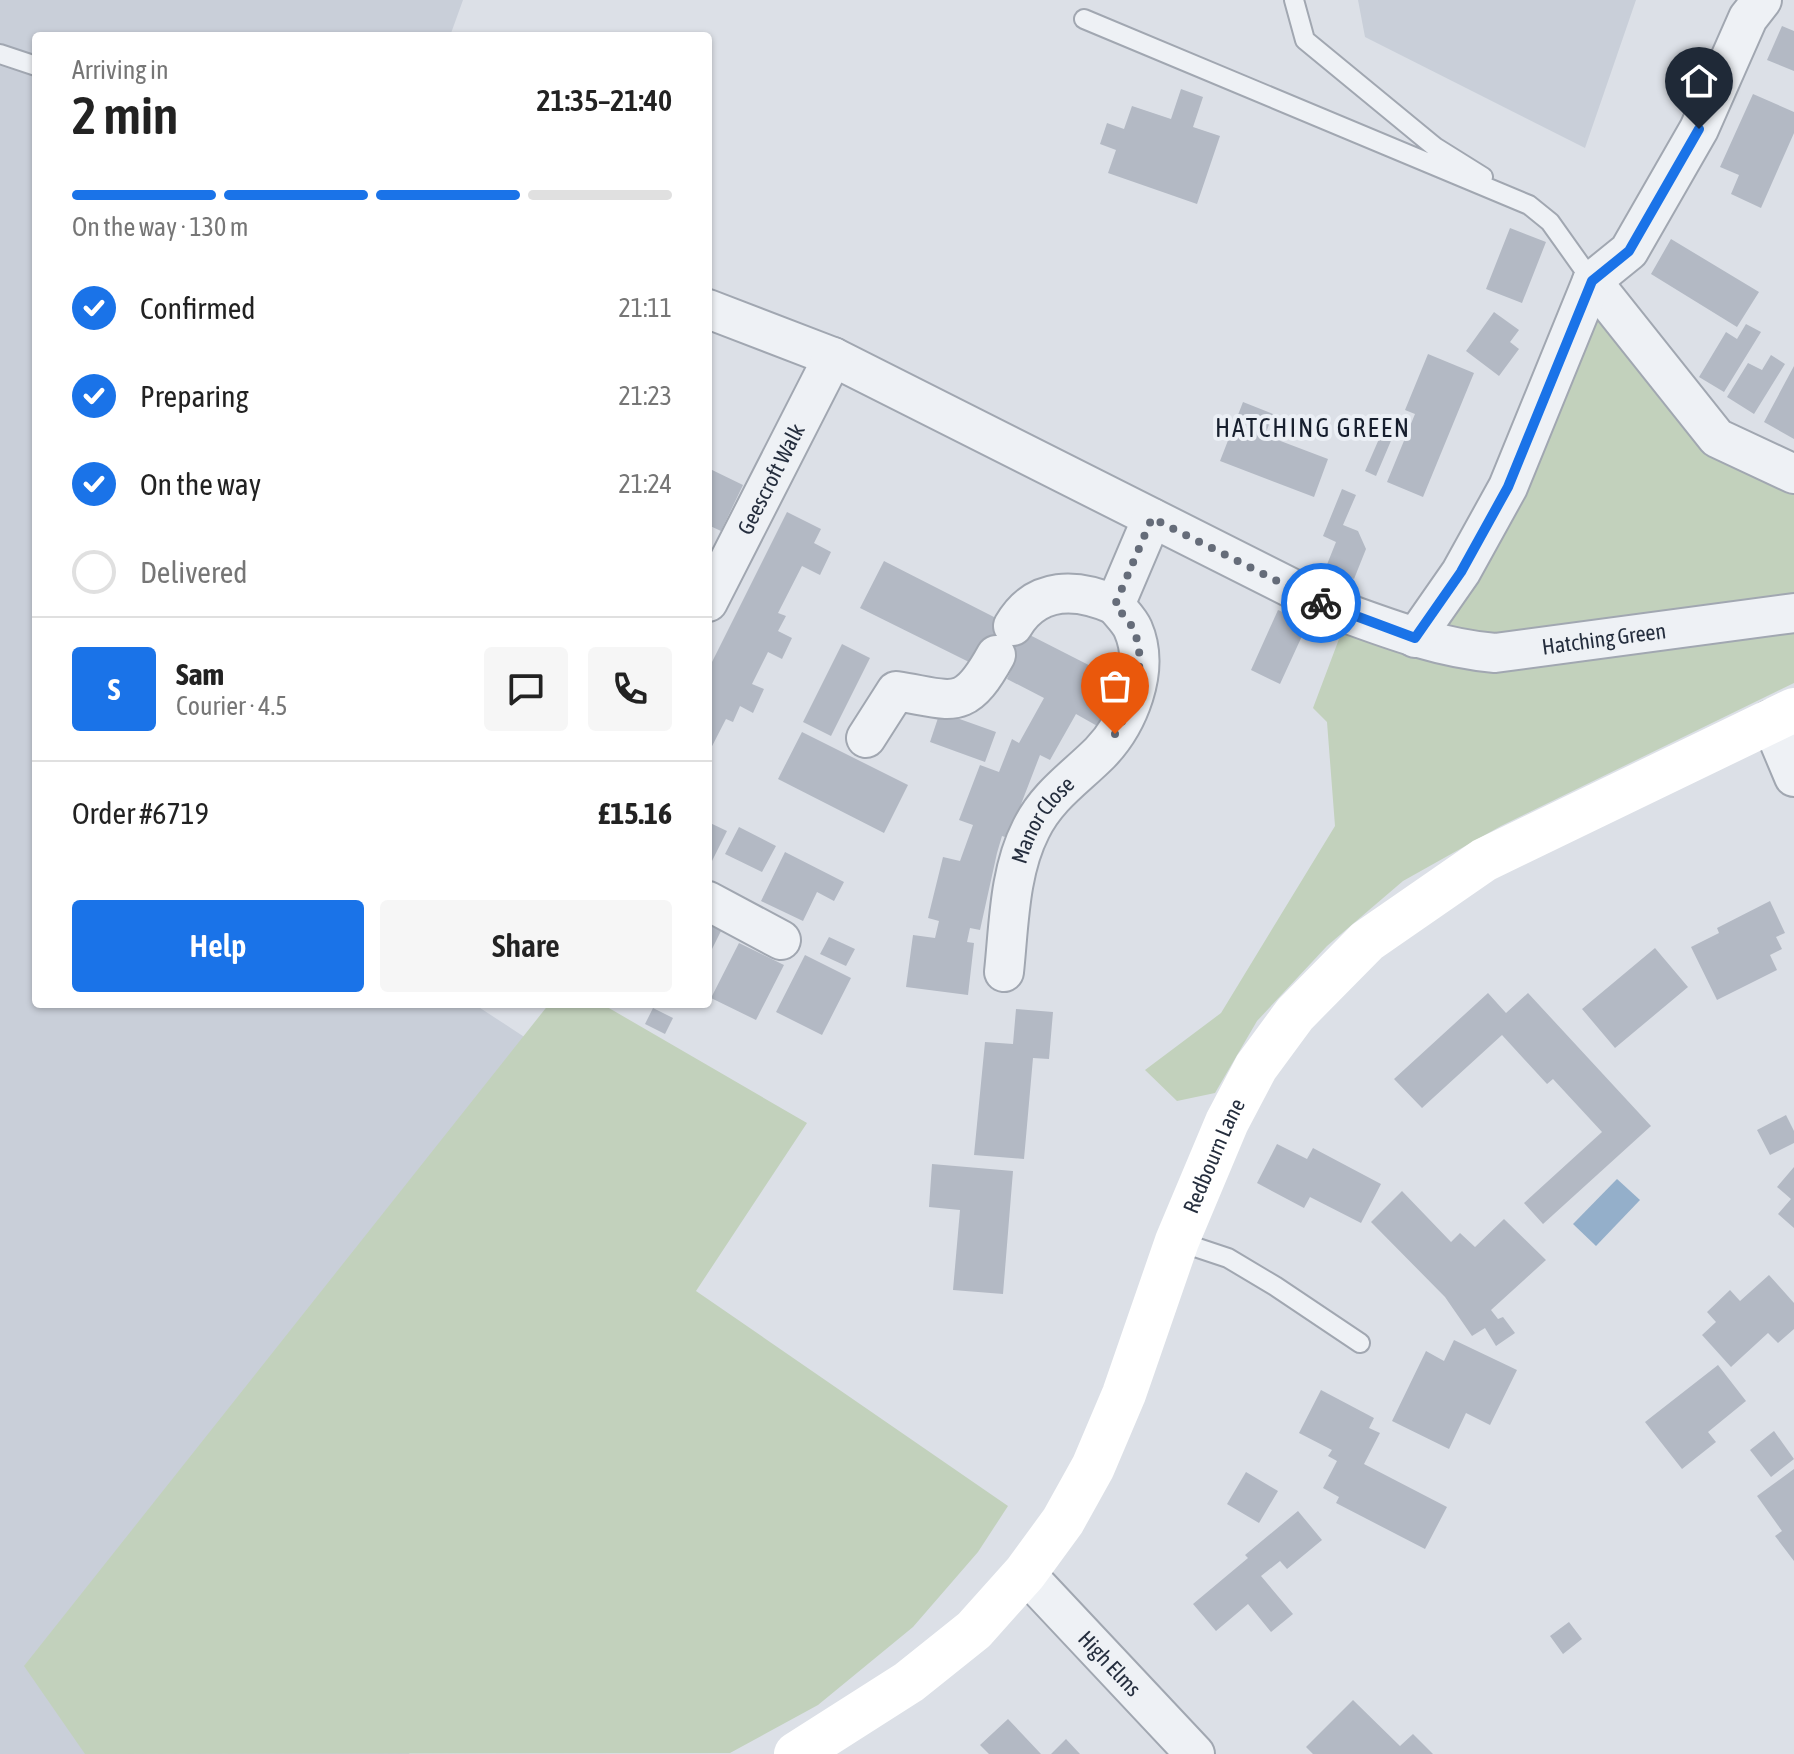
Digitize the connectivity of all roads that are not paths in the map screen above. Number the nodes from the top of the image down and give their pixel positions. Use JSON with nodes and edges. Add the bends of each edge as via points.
{"nodes":[{"id":1,"x":1294,"y":0,"type":"edge"},
{"id":2,"x":1762,"y":0,"type":"edge"},
{"id":3,"x":1084,"y":19,"type":"dead end"},
{"id":4,"x":0,"y":54,"type":"edge"},
{"id":5,"x":32,"y":65,"type":"edge"},
{"id":6,"x":1529,"y":205,"type":"junction"},
{"id":7,"x":1592,"y":281,"type":"junction"},
{"id":8,"x":712,"y":311,"type":"edge"},
{"id":9,"x":833,"y":357,"type":"junction"},
{"id":10,"x":1794,"y":474,"type":"edge"},
{"id":11,"x":1152,"y":518,"type":"junction"},
{"id":12,"x":712,"y":594,"type":"edge"},
{"id":13,"x":1115,"y":605,"type":"junction"},
{"id":14,"x":1794,"y":613,"type":"edge"},
{"id":15,"x":1415,"y":638,"type":"junction"},
{"id":16,"x":1782,"y":715,"type":"edge"},
{"id":17,"x":866,"y":738,"type":"dead end"},
{"id":18,"x":1794,"y":777,"type":"edge"},
{"id":19,"x":712,"y":903,"type":"edge"},
{"id":20,"x":781,"y":940,"type":"dead end"},
{"id":21,"x":1004,"y":972,"type":"dead end"},
{"id":22,"x":1177,"y":1241,"type":"junction"},
{"id":23,"x":1360,"y":1343,"type":"dead end"},
{"id":24,"x":1025,"y":1573,"type":"junction"},
{"id":25,"x":796,"y":1754,"type":"edge"},
{"id":26,"x":1195,"y":1754,"type":"edge"}],
"edges":[{"from":1,"to":6,"type":"lane","via":[[1305,40],[1435,147]]},
{"from":2,"to":7,"type":"street","via":[[1748,18],[1699,129],[1629,251]]},
{"from":3,"to":6,"type":"lane"},
{"from":4,"to":5,"type":"lane"},
{"from":6,"to":7,"type":"lane","via":[[1550,222]]},
{"from":7,"to":10,"type":"street","via":[[1717,438]]},
{"from":7,"to":15,"type":"street","via":[[1508,487],[1461,572]]},
{"from":8,"to":9,"type":"street","name":"Hatching Green"},
{"from":9,"to":11,"type":"street","name":"Hatching Green"},
{"from":9,"to":12,"type":"street","name":"Geescroft Walk"},
{"from":11,"to":13,"type":"street"},
{"from":11,"to":15,"type":"street","name":"Hatching Green","via":[[1329,607]]},
{"from":13,"to":17,"type":"street","via":[[1084,593],[1057,594],[1030,606],[985,675],[964,697],[896,691]]},
{"from":13,"to":21,"type":"street","name":"Manor Close","via":[[1136,639],[1135,692],[1115,734],[1051,796],[1028,834],[1014,881]]},
{"from":14,"to":15,"type":"street","name":"Hatching Green","via":[[1495,653]]},
{"from":16,"to":18,"type":"street"},
{"from":16,"to":22,"type":"main road","name":"Redbourn Lane","via":[[1484,860],[1367,941],[1295,1014],[1256,1067]]},
{"from":19,"to":20,"type":"street"},
{"from":22,"to":23,"type":"lane","via":[[1228,1258]]},
{"from":22,"to":24,"type":"main road","name":"Redbourn Lane","via":[[1093,1467]]},
{"from":24,"to":25,"type":"main road","name":"Redbourn Lane","via":[[974,1630],[920,1673]]},
{"from":24,"to":26,"type":"street","name":"High Elms"}]}
